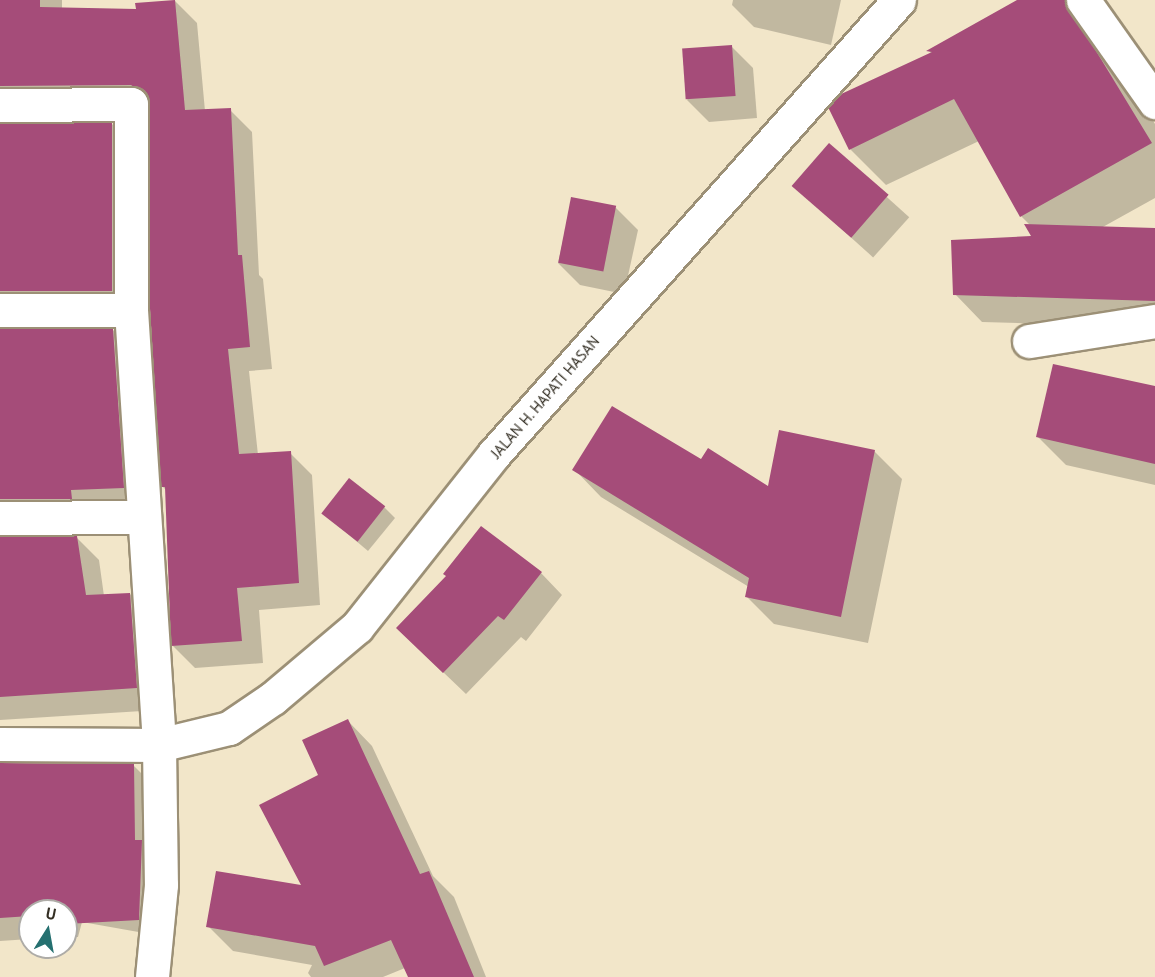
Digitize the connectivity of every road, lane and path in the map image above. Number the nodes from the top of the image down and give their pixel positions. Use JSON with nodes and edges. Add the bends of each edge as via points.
{"nodes":[{"id":1,"x":899,"y":0,"type":"edge"},
{"id":2,"x":1083,"y":0,"type":"edge"},
{"id":3,"x":1155,"y":102,"type":"edge"},
{"id":4,"x":0,"y":105,"type":"edge"},
{"id":5,"x":0,"y":310,"type":"edge"},
{"id":6,"x":131,"y":310,"type":"junction"},
{"id":7,"x":1155,"y":321,"type":"edge"},
{"id":8,"x":1029,"y":340,"type":"dead end"},
{"id":9,"x":142,"y":517,"type":"junction"},
{"id":10,"x":0,"y":518,"type":"edge"},
{"id":11,"x":0,"y":744,"type":"edge"},
{"id":12,"x":159,"y":745,"type":"junction"},
{"id":13,"x":152,"y":977,"type":"edge"}],
"edges":[{"from":1,"to":12,"type":"street","name":"JALAN H. HAPATI HASAN","via":[[494,454],[357,627],[273,698],[229,728]]},
{"from":2,"to":3,"type":"street"},
{"from":4,"to":6,"type":"street","via":[[132,104]]},
{"from":5,"to":6,"type":"street"},
{"from":6,"to":9,"type":"street"},
{"from":7,"to":8,"type":"street"},
{"from":9,"to":10,"type":"street"},
{"from":9,"to":12,"type":"street"},
{"from":11,"to":12,"type":"street","name":"JALAN H. HAPATI HASAN"},
{"from":12,"to":13,"type":"street","via":[[161,885]]}]}
